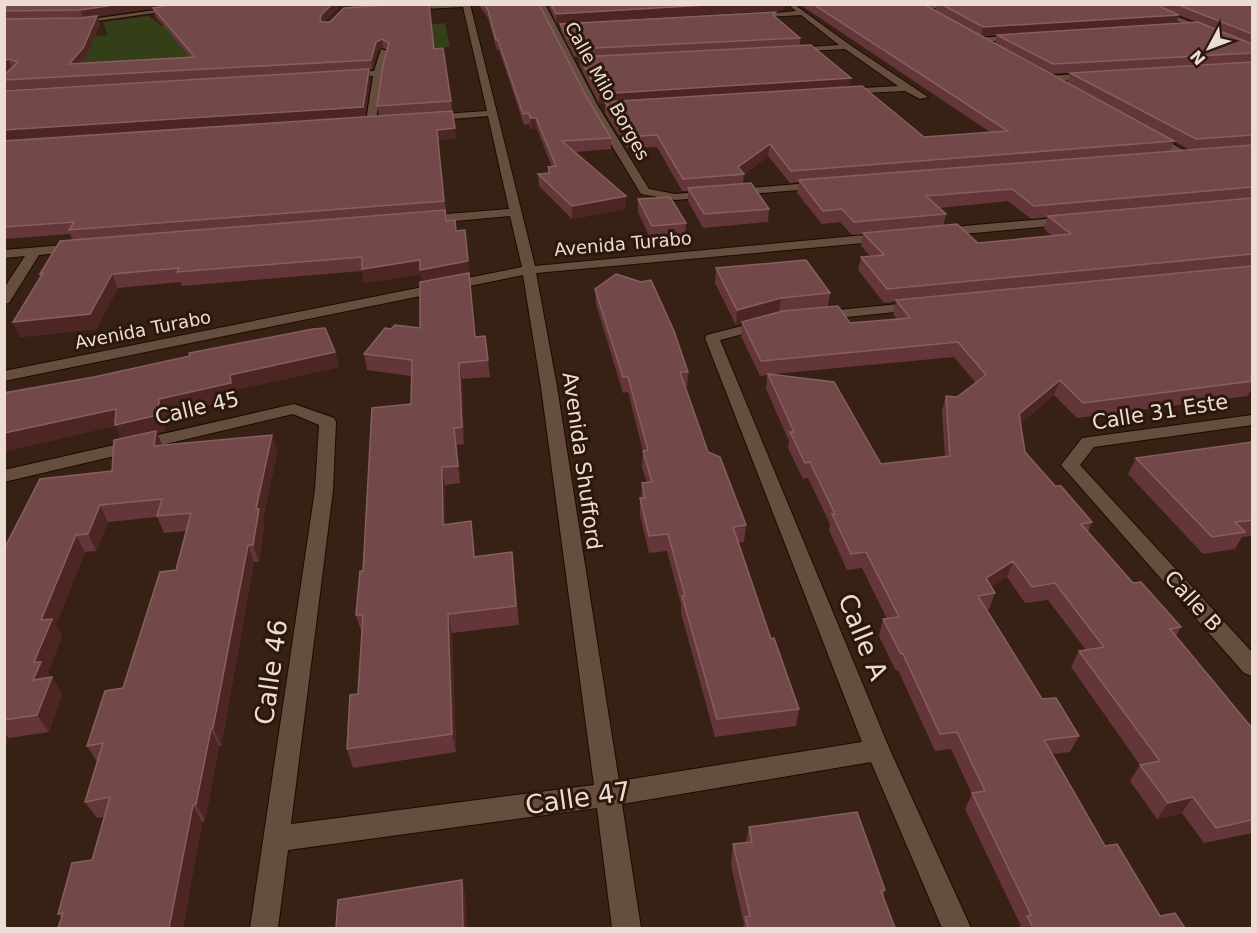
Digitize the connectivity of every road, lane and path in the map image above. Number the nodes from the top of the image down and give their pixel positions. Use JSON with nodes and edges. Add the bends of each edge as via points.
{"nodes":[{"id":1,"x":217,"y":4,"type":"edge"},
{"id":2,"x":541,"y":4,"type":"edge"},
{"id":3,"x":982,"y":4,"type":"edge"},
{"id":4,"x":1138,"y":4,"type":"edge"},
{"id":5,"x":466,"y":5,"type":"edge"},
{"id":6,"x":792,"y":5,"type":"edge"},
{"id":7,"x":916,"y":6,"type":"edge"},
{"id":8,"x":396,"y":8,"type":"edge"},
{"id":9,"x":803,"y":13,"type":"junction"},
{"id":10,"x":743,"y":16,"type":"edge"},
{"id":11,"x":938,"y":18,"type":"edge"},
{"id":12,"x":67,"y":23,"type":"edge"},
{"id":13,"x":564,"y":26,"type":"edge"},
{"id":14,"x":552,"y":27,"type":"junction"},
{"id":15,"x":1196,"y":27,"type":"junction"},
{"id":16,"x":1173,"y":28,"type":"edge"},
{"id":17,"x":967,"y":34,"type":"edge"},
{"id":18,"x":1034,"y":36,"type":"edge"},
{"id":19,"x":976,"y":40,"type":"junction"},
{"id":20,"x":847,"y":47,"type":"junction"},
{"id":21,"x":1252,"y":48,"type":"edge"},
{"id":22,"x":384,"y":51,"type":"edge"},
{"id":23,"x":778,"y":51,"type":"edge"},
{"id":24,"x":997,"y":51,"type":"edge"},
{"id":25,"x":571,"y":62,"type":"junction"},
{"id":26,"x":582,"y":62,"type":"edge"},
{"id":27,"x":378,"y":73,"type":"junction"},
{"id":28,"x":1037,"y":73,"type":"edge"},
{"id":29,"x":1104,"y":75,"type":"edge"},
{"id":30,"x":331,"y":76,"type":"edge"},
{"id":31,"x":1047,"y":79,"type":"junction"},
{"id":32,"x":906,"y":88,"type":"junction"},
{"id":33,"x":1066,"y":90,"type":"edge"},
{"id":34,"x":835,"y":93,"type":"edge"},
{"id":35,"x":923,"y":97,"type":"dead end"},
{"id":36,"x":611,"y":107,"type":"edge"},
{"id":37,"x":595,"y":109,"type":"junction"},
{"id":38,"x":493,"y":113,"type":"junction"},
{"id":39,"x":416,"y":118,"type":"edge"},
{"id":40,"x":359,"y":122,"type":"edge"},
{"id":41,"x":1143,"y":132,"type":"edge"},
{"id":42,"x":1165,"y":158,"type":"edge"},
{"id":43,"x":836,"y":184,"type":"edge"},
{"id":44,"x":517,"y":212,"type":"junction"},
{"id":45,"x":1087,"y":219,"type":"edge"},
{"id":46,"x":411,"y":221,"type":"edge"},
{"id":47,"x":922,"y":234,"type":"edge"},
{"id":48,"x":898,"y":236,"type":"edge"},
{"id":49,"x":93,"y":247,"type":"edge"},
{"id":50,"x":34,"y":252,"type":"junction"},
{"id":51,"x":4,"y":254,"type":"edge"},
{"id":52,"x":529,"y":270,"type":"junction"},
{"id":53,"x":4,"y":300,"type":"edge"},
{"id":54,"x":930,"y":304,"type":"edge"},
{"id":55,"x":804,"y":317,"type":"edge"},
{"id":56,"x":780,"y":319,"type":"edge"},
{"id":57,"x":4,"y":376,"type":"edge"},
{"id":58,"x":1252,"y":420,"type":"edge"},
{"id":59,"x":328,"y":422,"type":"joint"},
{"id":60,"x":4,"y":476,"type":"edge"},
{"id":61,"x":1134,"y":536,"type":"joint"},
{"id":62,"x":1252,"y":667,"type":"edge"},
{"id":63,"x":878,"y":750,"type":"junction"},
{"id":64,"x":607,"y":795,"type":"junction"},
{"id":65,"x":277,"y":839,"type":"junction"},
{"id":66,"x":264,"y":928,"type":"edge"},
{"id":67,"x":627,"y":928,"type":"edge"},
{"id":68,"x":957,"y":928,"type":"edge"}],
"edges":[{"from":1,"to":12,"type":"street"},
{"from":2,"to":14,"type":"street","name":"Calle Milo Borges"},
{"from":3,"to":7,"type":"street"},
{"from":4,"to":15,"type":"street"},
{"from":5,"to":8,"type":"street"},
{"from":5,"to":38,"type":"street","name":"Avenida Shufford"},
{"from":6,"to":9,"type":"street"},
{"from":7,"to":11,"type":"street"},
{"from":9,"to":10,"type":"street"},
{"from":9,"to":20,"type":"street"},
{"from":13,"to":14,"type":"street"},
{"from":14,"to":25,"type":"street","name":"Calle Milo Borges"},
{"from":15,"to":16,"type":"street"},
{"from":15,"to":21,"type":"street"},
{"from":17,"to":19,"type":"street"},
{"from":18,"to":19,"type":"street"},
{"from":19,"to":24,"type":"street"},
{"from":20,"to":23,"type":"street"},
{"from":20,"to":32,"type":"street"},
{"from":22,"to":27,"type":"street"},
{"from":25,"to":26,"type":"street"},
{"from":25,"to":37,"type":"street","name":"Calle Milo Borges"},
{"from":27,"to":30,"type":"street"},
{"from":27,"to":40,"type":"street","via":[[377,121]]},
{"from":28,"to":31,"type":"street"},
{"from":29,"to":31,"type":"street"},
{"from":31,"to":33,"type":"street"},
{"from":32,"to":34,"type":"street"},
{"from":32,"to":35,"type":"street"},
{"from":36,"to":37,"type":"street"},
{"from":37,"to":43,"type":"street","name":"Calle Milo Borges","via":[[645,192],[675,197]]},
{"from":38,"to":39,"type":"street"},
{"from":38,"to":44,"type":"street","name":"Avenida Shufford"},
{"from":41,"to":42,"type":"street","via":[[1194,155]]},
{"from":44,"to":46,"type":"street"},
{"from":44,"to":52,"type":"street","name":"Avenida Shufford"},
{"from":45,"to":47,"type":"street"},
{"from":48,"to":52,"type":"street","name":"Avenida Turabo"},
{"from":49,"to":50,"type":"street"},
{"from":50,"to":51,"type":"street"},
{"from":50,"to":53,"type":"street"},
{"from":52,"to":57,"type":"street","name":"Avenida Turabo"},
{"from":52,"to":64,"type":"street","name":"Avenida Shufford"},
{"from":54,"to":55,"type":"street"},
{"from":56,"to":63,"type":"street","name":"Calle A","via":[[712,338]]},
{"from":58,"to":61,"type":"street","name":"Calle 31 Este","via":[[1088,442],[1070,465]]},
{"from":59,"to":60,"type":"street","name":"Calle 45","via":[[294,409]]},
{"from":59,"to":65,"type":"street","name":"Calle 46","via":[[324,490]]},
{"from":61,"to":62,"type":"street","name":"Calle B"},
{"from":63,"to":64,"type":"street","name":"Calle 47"},
{"from":63,"to":68,"type":"street","name":"Calle A"},
{"from":64,"to":65,"type":"street","name":"Calle 47"},
{"from":64,"to":67,"type":"street","name":"Avenida Shufford"},
{"from":65,"to":66,"type":"street","name":"Calle 46"}]}
